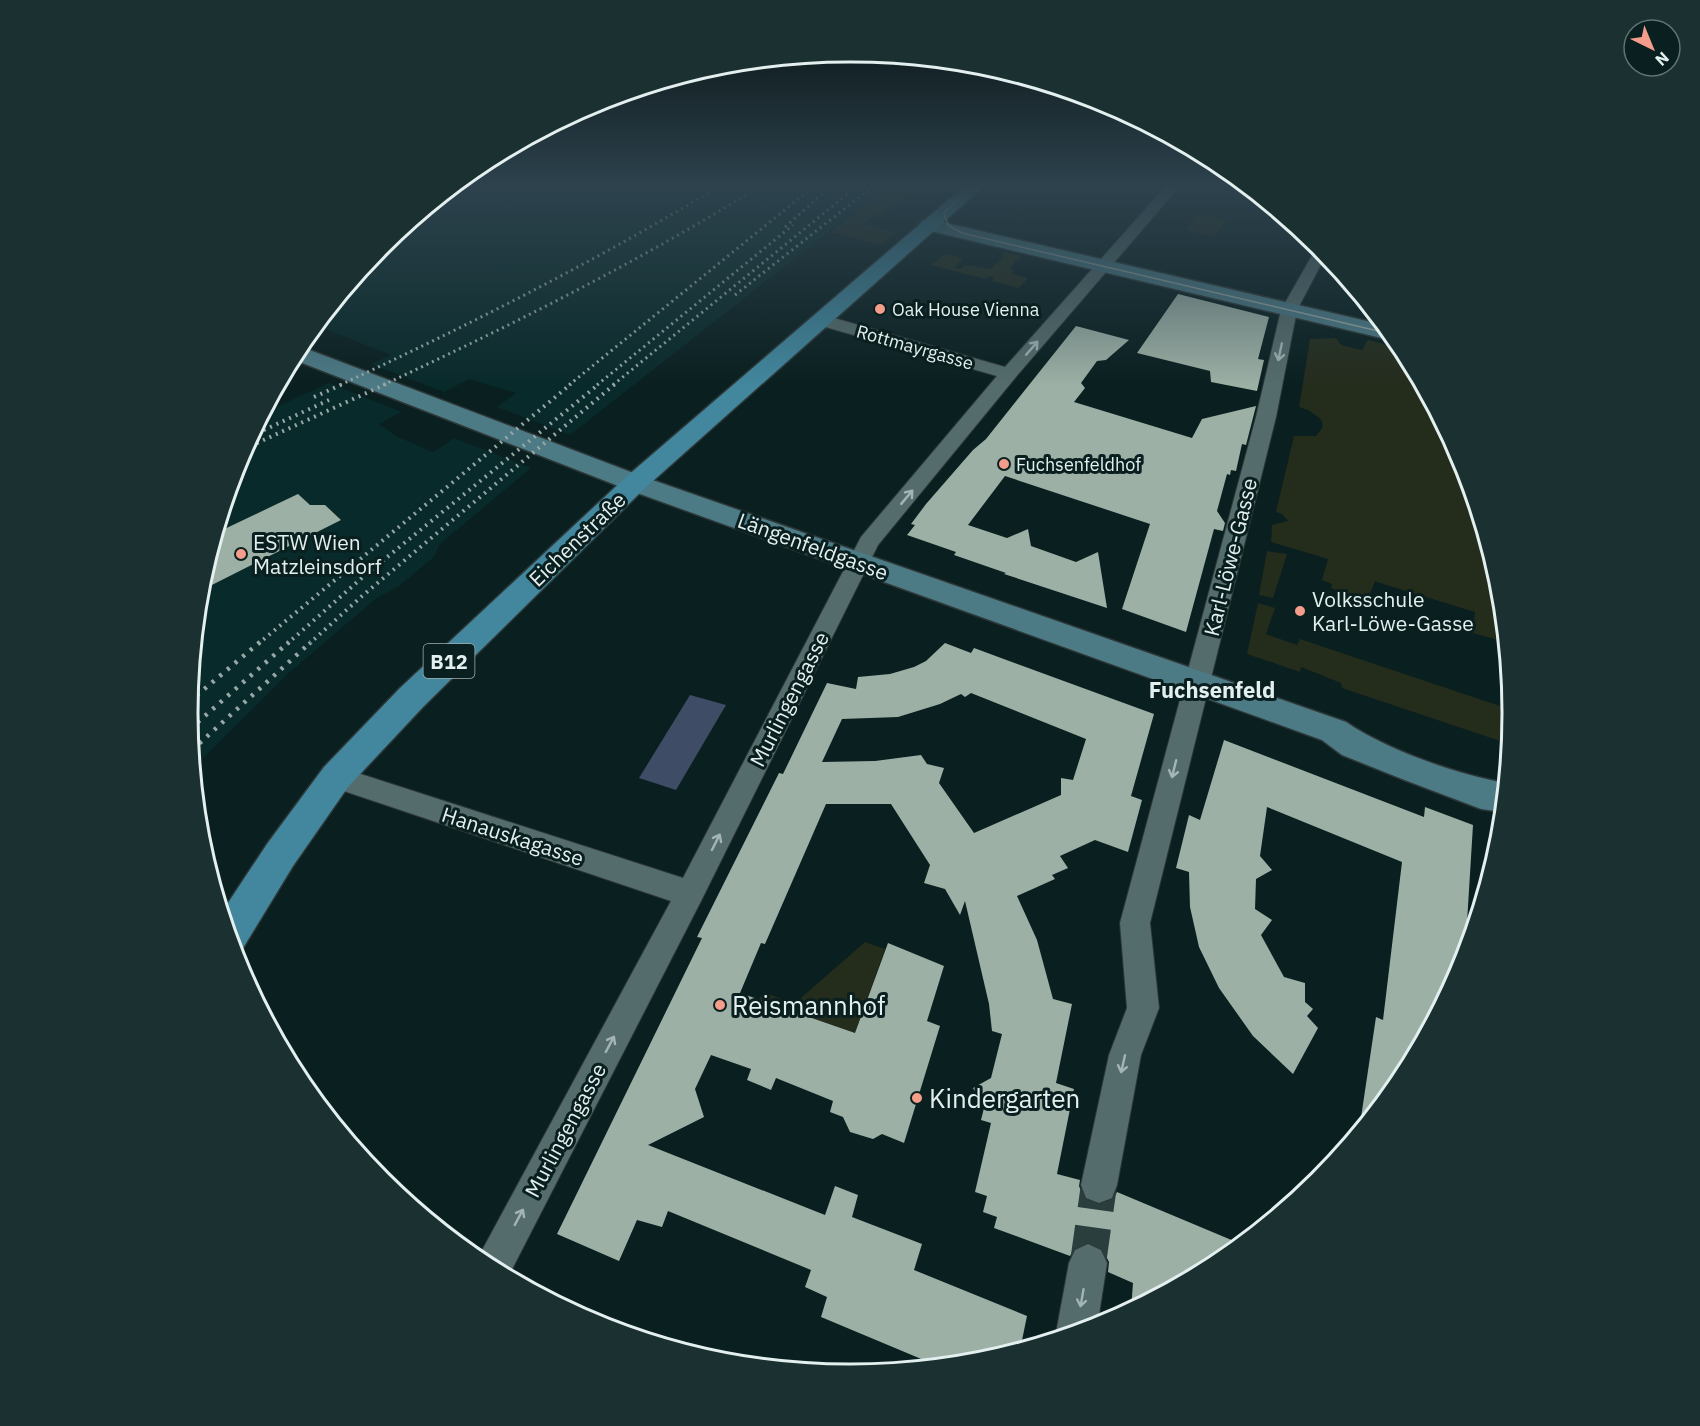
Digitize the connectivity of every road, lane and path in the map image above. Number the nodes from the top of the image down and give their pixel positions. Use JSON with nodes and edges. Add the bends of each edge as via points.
{"nodes":[{"id":1,"x":897,"y":254,"type":"edge"},
{"id":2,"x":1054,"y":254,"type":"edge"},
{"id":3,"x":1114,"y":254,"type":"edge"},
{"id":4,"x":1317,"y":258,"type":"edge"},
{"id":5,"x":1104,"y":265,"type":"junction"},
{"id":6,"x":1290,"y":309,"type":"junction"},
{"id":7,"x":821,"y":320,"type":"junction"},
{"id":8,"x":1377,"y":330,"type":"edge"},
{"id":9,"x":305,"y":356,"type":"edge"},
{"id":10,"x":1009,"y":374,"type":"junction"},
{"id":11,"x":635,"y":483,"type":"junction"},
{"id":12,"x":859,"y":562,"type":"junction"},
{"id":13,"x":1198,"y":683,"type":"junction"},
{"id":14,"x":1334,"y":731,"type":"junction"},
{"id":15,"x":336,"y":777,"type":"junction"},
{"id":16,"x":1497,"y":785,"type":"edge"},
{"id":17,"x":1496,"y":796,"type":"edge"},
{"id":18,"x":690,"y":894,"type":"junction"},
{"id":19,"x":235,"y":926,"type":"edge"},
{"id":20,"x":1099,"y":1185,"type":"tunnel mouth"},
{"id":21,"x":497,"y":1260,"type":"edge"},
{"id":22,"x":1088,"y":1263,"type":"tunnel mouth"},
{"id":23,"x":1078,"y":1323,"type":"edge"}],
"edges":[{"from":1,"to":7,"type":"main road","name":"Eichenstraße","number":"B12"},
{"from":2,"to":5,"type":"street"},
{"from":3,"to":5,"type":"street","name":"Murlingengasse"},
{"from":4,"to":6,"type":"street","name":"Karl-Löwe-Gasse"},
{"from":5,"to":6,"type":"street"},
{"from":10,"to":5,"type":"street","name":"Murlingengasse","one_way":true},
{"from":6,"to":8,"type":"street"},
{"from":6,"to":13,"type":"street","name":"Karl-Löwe-Gasse","one_way":true},
{"from":7,"to":10,"type":"street","name":"Rottmayrgasse"},
{"from":7,"to":11,"type":"main road","name":"Eichenstraße","number":"B12"},
{"from":9,"to":11,"type":"street","name":"Längenfeldgasse"},
{"from":12,"to":10,"type":"street","name":"Murlingengasse","one_way":true,"via":[[869,542]]},
{"from":11,"to":12,"type":"street","name":"Längenfeldgasse"},
{"from":11,"to":15,"type":"main road","name":"Eichenstraße","number":"B12","via":[[412,697]]},
{"from":12,"to":13,"type":"street","name":"Längenfeldgasse"},
{"from":18,"to":12,"type":"street","name":"Murlingengasse","one_way":true},
{"from":13,"to":14,"type":"street","name":"Längenfeldgasse"},
{"from":13,"to":20,"type":"street","name":"Karl-Löwe-Gasse","one_way":true,"via":[[1136,923],[1143,1008],[1125,1055]]},
{"from":14,"to":16,"type":"street","name":"Längenfeldgasse","via":[[1353,731],[1402,747]]},
{"from":14,"to":17,"type":"street","name":"Längenfeldgasse","via":[[1354,745],[1481,794]]},
{"from":15,"to":18,"type":"street","name":"Hanauskagasse"},
{"from":15,"to":19,"type":"main road","name":"Eichenstraße","number":"B12"},
{"from":21,"to":18,"type":"street","name":"Murlingengasse","one_way":true},
{"from":22,"to":23,"type":"street","one_way":true}]}
